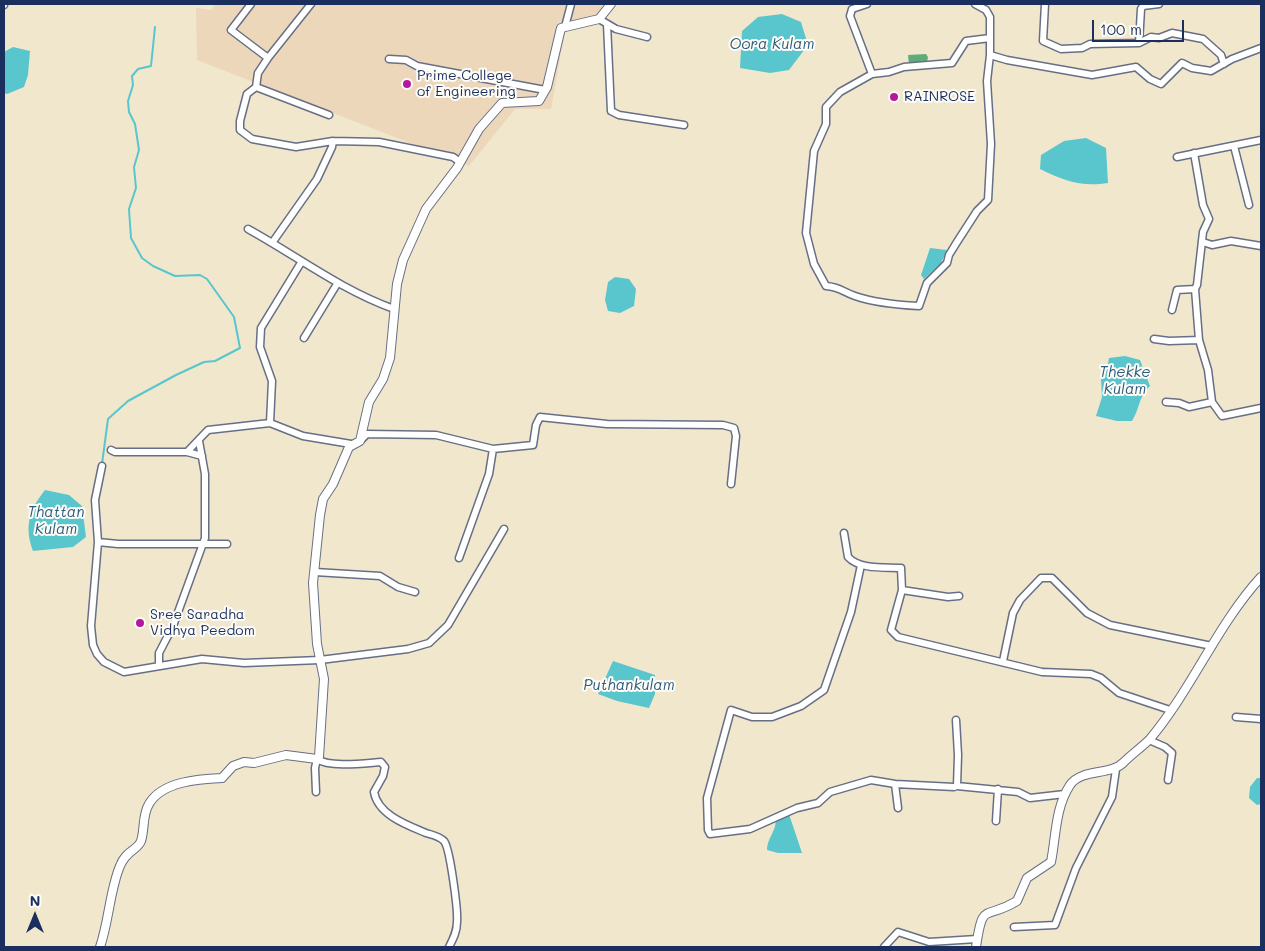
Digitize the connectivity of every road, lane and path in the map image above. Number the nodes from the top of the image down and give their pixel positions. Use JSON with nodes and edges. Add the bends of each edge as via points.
{"nodes":[{"id":1,"x":251,"y":4,"type":"edge"},
{"id":2,"x":311,"y":4,"type":"edge"},
{"id":3,"x":571,"y":4,"type":"edge"},
{"id":4,"x":611,"y":4,"type":"edge"},
{"id":5,"x":866,"y":4,"type":"edge"},
{"id":6,"x":975,"y":4,"type":"edge"},
{"id":7,"x":1045,"y":4,"type":"edge"},
{"id":8,"x":1159,"y":4,"type":"edge"},
{"id":9,"x":599,"y":18,"type":"junction"},
{"id":10,"x":607,"y":24,"type":"junction"},
{"id":11,"x":565,"y":27,"type":"junction"},
{"id":12,"x":647,"y":36,"type":"dead end"},
{"id":13,"x":990,"y":38,"type":"junction"},
{"id":14,"x":1139,"y":43,"type":"junction"},
{"id":15,"x":1261,"y":48,"type":"edge"},
{"id":16,"x":990,"y":55,"type":"junction"},
{"id":17,"x":268,"y":58,"type":"junction"},
{"id":18,"x":390,"y":59,"type":"dead end"},
{"id":19,"x":1224,"y":64,"type":"junction"},
{"id":20,"x":872,"y":74,"type":"junction"},
{"id":21,"x":256,"y":86,"type":"junction"},
{"id":22,"x":545,"y":90,"type":"junction"},
{"id":23,"x":329,"y":115,"type":"dead end"},
{"id":24,"x":684,"y":126,"type":"dead end"},
{"id":25,"x":1261,"y":140,"type":"edge"},
{"id":26,"x":333,"y":141,"type":"junction"},
{"id":27,"x":1234,"y":146,"type":"junction"},
{"id":28,"x":1194,"y":153,"type":"junction"},
{"id":29,"x":1177,"y":157,"type":"dead end"},
{"id":30,"x":460,"y":162,"type":"junction"},
{"id":31,"x":1249,"y":205,"type":"dead end"},
{"id":32,"x":248,"y":230,"type":"dead end"},
{"id":33,"x":1203,"y":242,"type":"junction"},
{"id":34,"x":272,"y":243,"type":"junction"},
{"id":35,"x":1261,"y":246,"type":"edge"},
{"id":36,"x":302,"y":261,"type":"junction"},
{"id":37,"x":337,"y":284,"type":"junction"},
{"id":38,"x":1194,"y":289,"type":"junction"},
{"id":39,"x":394,"y":309,"type":"junction"},
{"id":40,"x":1172,"y":310,"type":"dead end"},
{"id":41,"x":304,"y":338,"type":"dead end"},
{"id":42,"x":1154,"y":339,"type":"dead end"},
{"id":43,"x":1199,"y":340,"type":"junction"},
{"id":44,"x":1166,"y":402,"type":"dead end"},
{"id":45,"x":1212,"y":402,"type":"junction"},
{"id":46,"x":1261,"y":408,"type":"edge"},
{"id":47,"x":270,"y":423,"type":"junction"},
{"id":48,"x":199,"y":440,"type":"junction"},
{"id":49,"x":360,"y":441,"type":"junction"},
{"id":50,"x":349,"y":447,"type":"junction"},
{"id":51,"x":494,"y":449,"type":"junction"},
{"id":52,"x":111,"y":450,"type":"dead end"},
{"id":53,"x":187,"y":452,"type":"junction"},
{"id":54,"x":202,"y":456,"type":"junction"},
{"id":55,"x":102,"y":466,"type":"dead end"},
{"id":56,"x":731,"y":484,"type":"dead end"},
{"id":57,"x":504,"y":529,"type":"dead end"},
{"id":58,"x":844,"y":533,"type":"dead end"},
{"id":59,"x":98,"y":542,"type":"junction"},
{"id":60,"x":227,"y":544,"type":"dead end"},
{"id":61,"x":201,"y":545,"type":"junction"},
{"id":62,"x":458,"y":558,"type":"dead end"},
{"id":63,"x":861,"y":565,"type":"junction"},
{"id":64,"x":315,"y":572,"type":"junction"},
{"id":65,"x":1261,"y":577,"type":"edge"},
{"id":66,"x":902,"y":590,"type":"junction"},
{"id":67,"x":415,"y":592,"type":"dead end"},
{"id":68,"x":959,"y":596,"type":"dead end"},
{"id":69,"x":1212,"y":646,"type":"junction"},
{"id":70,"x":320,"y":660,"type":"junction"},
{"id":71,"x":1002,"y":661,"type":"junction"},
{"id":72,"x":159,"y":665,"type":"junction"},
{"id":73,"x":1170,"y":710,"type":"junction"},
{"id":74,"x":1236,"y":717,"type":"dead end"},
{"id":75,"x":1261,"y":718,"type":"edge"},
{"id":76,"x":956,"y":720,"type":"dead end"},
{"id":77,"x":1149,"y":740,"type":"junction"},
{"id":78,"x":317,"y":759,"type":"junction"},
{"id":79,"x":1116,"y":769,"type":"junction"},
{"id":80,"x":1168,"y":780,"type":"dead end"},
{"id":81,"x":895,"y":784,"type":"junction"},
{"id":82,"x":954,"y":787,"type":"dead end"},
{"id":83,"x":998,"y":789,"type":"junction"},
{"id":84,"x":316,"y":792,"type":"dead end"},
{"id":85,"x":1065,"y":794,"type":"junction"},
{"id":86,"x":898,"y":808,"type":"dead end"},
{"id":87,"x":996,"y":821,"type":"dead end"},
{"id":88,"x":1014,"y":928,"type":"dead end"},
{"id":89,"x":977,"y":943,"type":"edge"},
{"id":90,"x":100,"y":947,"type":"edge"},
{"id":91,"x":449,"y":947,"type":"edge"},
{"id":92,"x":884,"y":947,"type":"edge"}],
"edges":[{"from":1,"to":17,"type":"street","via":[[231,30]]},
{"from":2,"to":17,"type":"street"},
{"from":3,"to":11,"type":"street"},
{"from":4,"to":9,"type":"street"},
{"from":5,"to":20,"type":"street","via":[[852,9],[850,16]]},
{"from":6,"to":13,"type":"street","via":[[986,10],[990,17]]},
{"from":7,"to":14,"type":"street","via":[[1043,41],[1061,49],[1082,48],[1090,44]]},
{"from":8,"to":14,"type":"street","via":[[1141,9]]},
{"from":9,"to":10,"type":"street"},
{"from":9,"to":11,"type":"street"},
{"from":10,"to":12,"type":"street"},
{"from":10,"to":24,"type":"street","via":[[611,110],[619,115]]},
{"from":11,"to":22,"type":"street","via":[[561,28]]},
{"from":13,"to":16,"type":"street"},
{"from":13,"to":20,"type":"street","via":[[966,41],[952,63],[904,67]]},
{"from":14,"to":19,"type":"street","via":[[1172,33],[1204,39],[1221,55]]},
{"from":15,"to":19,"type":"street"},
{"from":16,"to":19,"type":"street","via":[[1092,75],[1136,67],[1161,84],[1182,64],[1211,71]]},
{"from":16,"to":20,"type":"street","via":[[987,84],[992,144],[988,200],[977,211],[949,255],[947,264],[927,283],[919,306],[893,305],[826,286],[814,264],[806,233],[814,151],[826,124],[826,107],[840,92]]},
{"from":17,"to":21,"type":"street","via":[[258,73]]},
{"from":18,"to":22,"type":"street"},
{"from":21,"to":23,"type":"street"},
{"from":21,"to":26,"type":"street","via":[[247,94],[240,120],[240,130],[252,139],[296,147]]},
{"from":22,"to":30,"type":"street","via":[[539,101],[502,103],[479,129]]},
{"from":25,"to":27,"type":"street"},
{"from":26,"to":30,"type":"street","via":[[386,143],[453,157]]},
{"from":26,"to":34,"type":"street","via":[[317,179]]},
{"from":27,"to":28,"type":"street"},
{"from":27,"to":31,"type":"street"},
{"from":28,"to":29,"type":"street"},
{"from":28,"to":33,"type":"street","via":[[1203,205],[1209,219]]},
{"from":30,"to":39,"type":"street","via":[[426,209],[403,260]]},
{"from":32,"to":34,"type":"street"},
{"from":33,"to":35,"type":"street","via":[[1212,245],[1231,241]]},
{"from":33,"to":38,"type":"street"},
{"from":34,"to":36,"type":"street"},
{"from":36,"to":37,"type":"street"},
{"from":36,"to":47,"type":"street","via":[[261,328],[260,347],[272,380]]},
{"from":37,"to":39,"type":"street"},
{"from":37,"to":41,"type":"street"},
{"from":38,"to":40,"type":"street","via":[[1177,290]]},
{"from":38,"to":43,"type":"street"},
{"from":39,"to":49,"type":"street","via":[[390,358],[383,379],[369,402]]},
{"from":42,"to":43,"type":"street"},
{"from":43,"to":45,"type":"street","via":[[1208,370]]},
{"from":44,"to":45,"type":"street","via":[[1189,407]]},
{"from":45,"to":46,"type":"street","via":[[1222,416]]},
{"from":47,"to":48,"type":"street","via":[[218,427],[208,430]]},
{"from":47,"to":50,"type":"street","via":[[303,436],[351,444]]},
{"from":48,"to":53,"type":"street"},
{"from":48,"to":54,"type":"street"},
{"from":49,"to":50,"type":"street"},
{"from":49,"to":51,"type":"street","via":[[367,434],[436,435]]},
{"from":50,"to":64,"type":"street","via":[[323,499]]},
{"from":51,"to":56,"type":"street","via":[[533,445],[540,418],[607,424],[723,425],[734,428],[736,436]]},
{"from":51,"to":62,"type":"street","via":[[489,474]]},
{"from":52,"to":53,"type":"street"},
{"from":53,"to":54,"type":"street"},
{"from":54,"to":61,"type":"street","via":[[205,529]]},
{"from":55,"to":59,"type":"street","via":[[95,500]]},
{"from":57,"to":70,"type":"street","via":[[440,636],[408,649]]},
{"from":58,"to":63,"type":"street","via":[[848,557]]},
{"from":59,"to":61,"type":"street"},
{"from":59,"to":72,"type":"street","via":[[91,626],[97,654],[104,662],[124,672]]},
{"from":60,"to":61,"type":"street"},
{"from":61,"to":72,"type":"street","via":[[173,626],[159,653]]},
{"from":63,"to":66,"type":"street","via":[[901,568]]},
{"from":63,"to":81,"type":"street","via":[[851,612],[824,690],[801,706],[772,717],[752,717],[731,710],[707,798],[708,830],[710,834],[726,834],[750,829],[797,808],[818,803],[830,792],[871,780]]},
{"from":64,"to":67,"type":"street","via":[[380,576],[398,587]]},
{"from":64,"to":70,"type":"street","via":[[313,583]]},
{"from":65,"to":69,"type":"street"},
{"from":66,"to":68,"type":"street"},
{"from":66,"to":71,"type":"street","via":[[891,630],[898,637]]},
{"from":69,"to":71,"type":"street","via":[[1110,625],[1087,612],[1052,578],[1041,578],[1020,600],[1013,613]]},
{"from":69,"to":73,"type":"street"},
{"from":70,"to":72,"type":"street","via":[[244,663],[202,659]]},
{"from":70,"to":78,"type":"street","via":[[324,694]]},
{"from":71,"to":73,"type":"street","via":[[1042,672],[1091,674],[1118,693]]},
{"from":73,"to":77,"type":"street"},
{"from":74,"to":75,"type":"street"},
{"from":76,"to":83,"type":"street","via":[[957,786]]},
{"from":77,"to":79,"type":"street"},
{"from":77,"to":80,"type":"street","via":[[1172,753]]},
{"from":78,"to":84,"type":"street"},
{"from":78,"to":90,"type":"street","via":[[286,756],[244,762],[233,766],[222,778],[174,785],[153,799],[146,811],[141,842],[126,854],[119,867]]},
{"from":78,"to":91,"type":"street","via":[[347,764],[381,762],[385,766],[384,773],[374,792],[380,805],[395,819],[445,842],[449,849],[457,904],[456,933]]},
{"from":79,"to":85,"type":"street","via":[[1086,775],[1072,783]]},
{"from":79,"to":88,"type":"street","via":[[1112,797],[1076,868],[1055,925]]},
{"from":81,"to":82,"type":"street"},
{"from":81,"to":86,"type":"street"},
{"from":83,"to":85,"type":"street","via":[[1018,792],[1030,798]]},
{"from":83,"to":87,"type":"street"},
{"from":85,"to":89,"type":"street","via":[[1057,820],[1051,862],[1027,878],[1017,901],[986,913],[981,919]]},
{"from":89,"to":92,"type":"street","via":[[929,942],[898,932]]}]}
